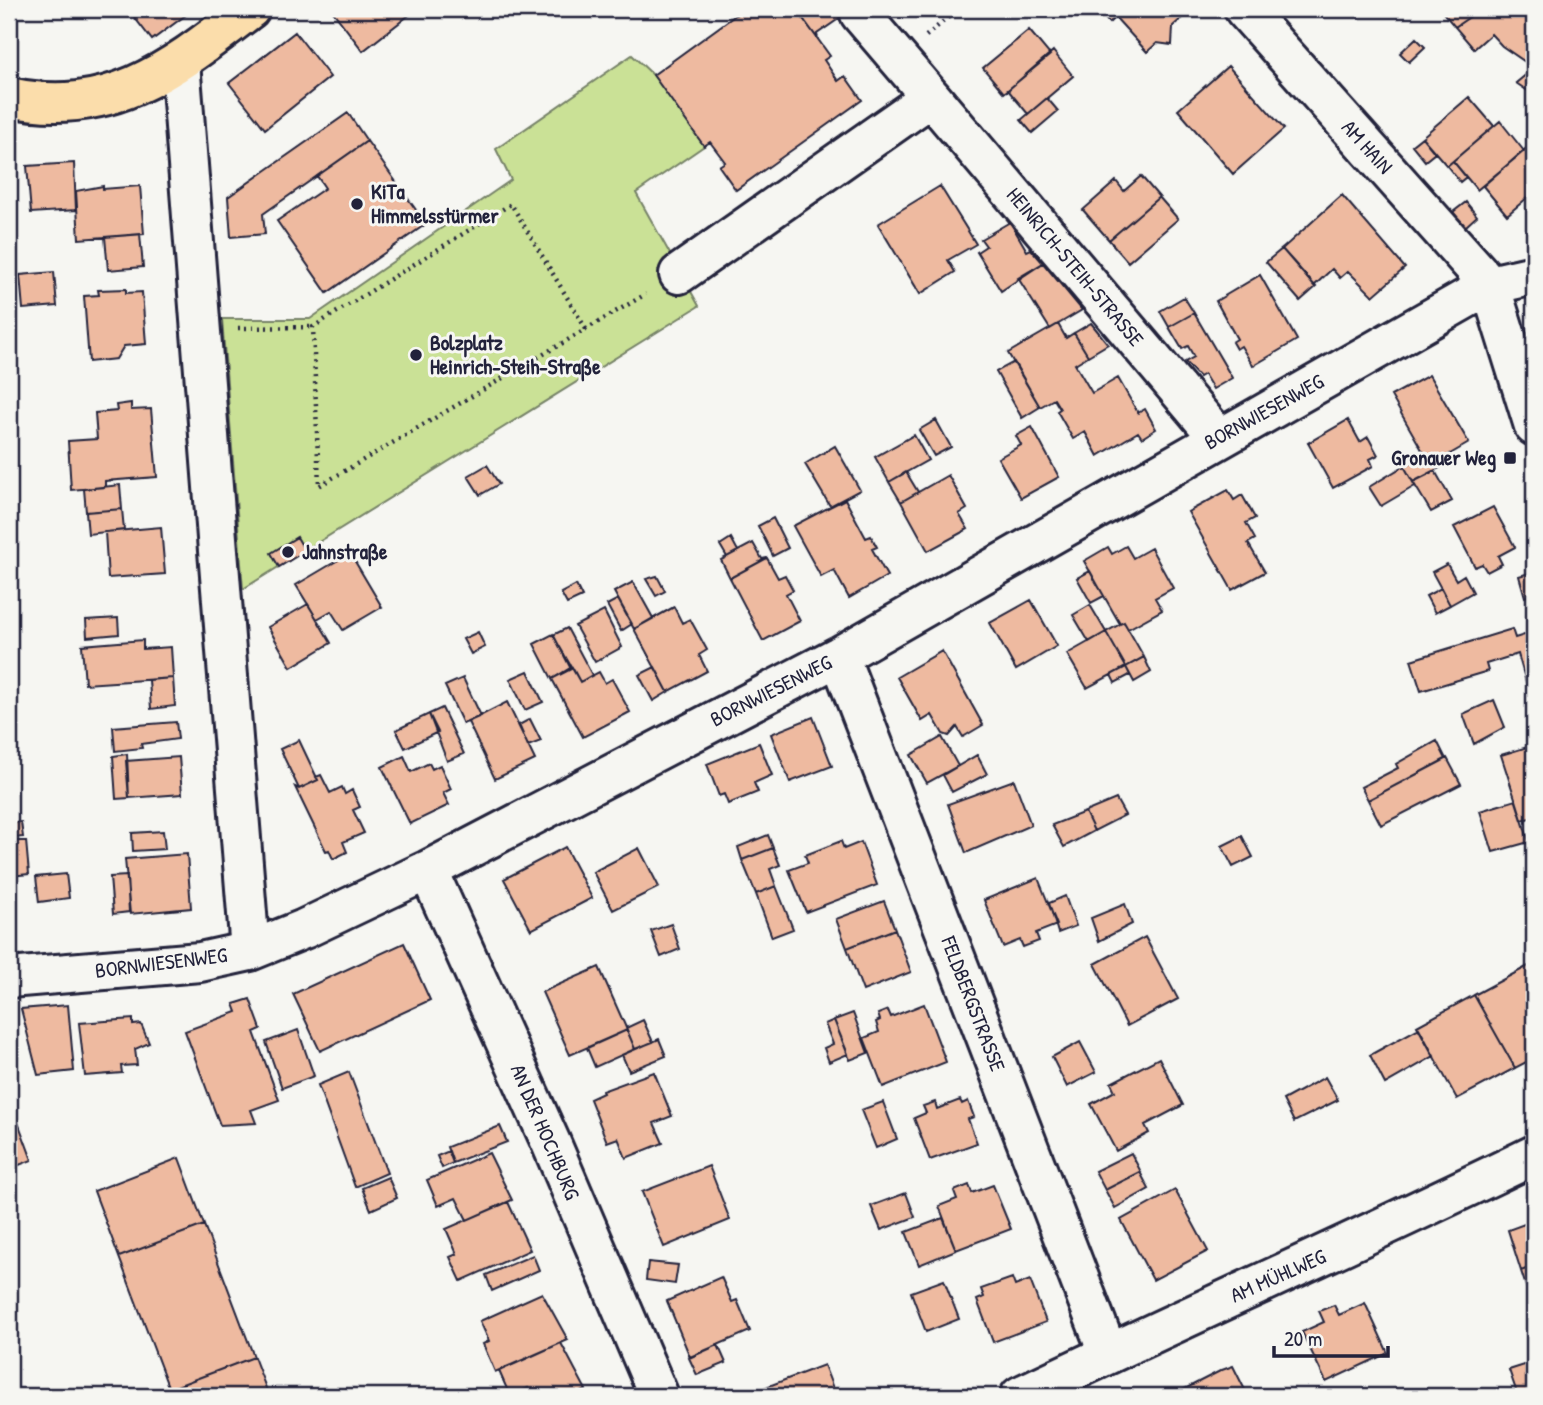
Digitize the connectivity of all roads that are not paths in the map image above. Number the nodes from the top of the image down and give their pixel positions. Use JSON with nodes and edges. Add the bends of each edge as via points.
{"nodes":[{"id":1,"x":250,"y":9,"type":"edge"},
{"id":2,"x":1244,"y":9,"type":"edge"},
{"id":3,"x":860,"y":14,"type":"dead end"},
{"id":4,"x":180,"y":62,"type":"junction"},
{"id":5,"x":9,"y":97,"type":"edge"},
{"id":6,"x":931,"y":97,"type":"junction"},
{"id":7,"x":679,"y":274,"type":"road end"},
{"id":8,"x":1534,"y":275,"type":"edge"},
{"id":9,"x":1490,"y":285,"type":"junction"},
{"id":10,"x":1534,"y":426,"type":"edge"},
{"id":11,"x":1219,"y":438,"type":"junction"},
{"id":12,"x":839,"y":656,"type":"junction"},
{"id":13,"x":428,"y":870,"type":"junction"},
{"id":14,"x":250,"y":951,"type":"junction"},
{"id":15,"x":9,"y":978,"type":"edge"},
{"id":16,"x":1534,"y":1155,"type":"edge"},
{"id":17,"x":1108,"y":1353,"type":"junction"},
{"id":18,"x":659,"y":1396,"type":"edge"},
{"id":19,"x":1020,"y":1396,"type":"edge"}],
"edges":[{"from":1,"to":4,"type":"main road"},
{"from":2,"to":9,"type":"street","name":"AM HAIN"},
{"from":3,"to":6,"type":"street","name":"HEINRICH-STEIH-STRASSE"},
{"from":4,"to":5,"type":"main road","via":[[144,83],[89,100],[37,103]]},
{"from":4,"to":14,"type":"street"},
{"from":6,"to":7,"type":"street"},
{"from":6,"to":11,"type":"street","name":"HEINRICH-STEIH-STRASSE"},
{"from":8,"to":9,"type":"street"},
{"from":9,"to":10,"type":"street"},
{"from":9,"to":11,"type":"street","name":"BORNWIESENWEG"},
{"from":11,"to":12,"type":"street","name":"BORNWIESENWEG"},
{"from":12,"to":13,"type":"street","name":"BORNWIESENWEG"},
{"from":12,"to":17,"type":"street","name":"FELDBERGSTRASSE"},
{"from":13,"to":14,"type":"street","name":"BORNWIESENWEG"},
{"from":13,"to":18,"type":"street","name":"AN DER HOCHBURG"},
{"from":14,"to":15,"type":"street","name":"BORNWIESENWEG","via":[[200,962]]},
{"from":16,"to":17,"type":"street","name":"AM MÜHLWEG"},
{"from":17,"to":19,"type":"street","name":"AM MÜHLWEG"}]}
